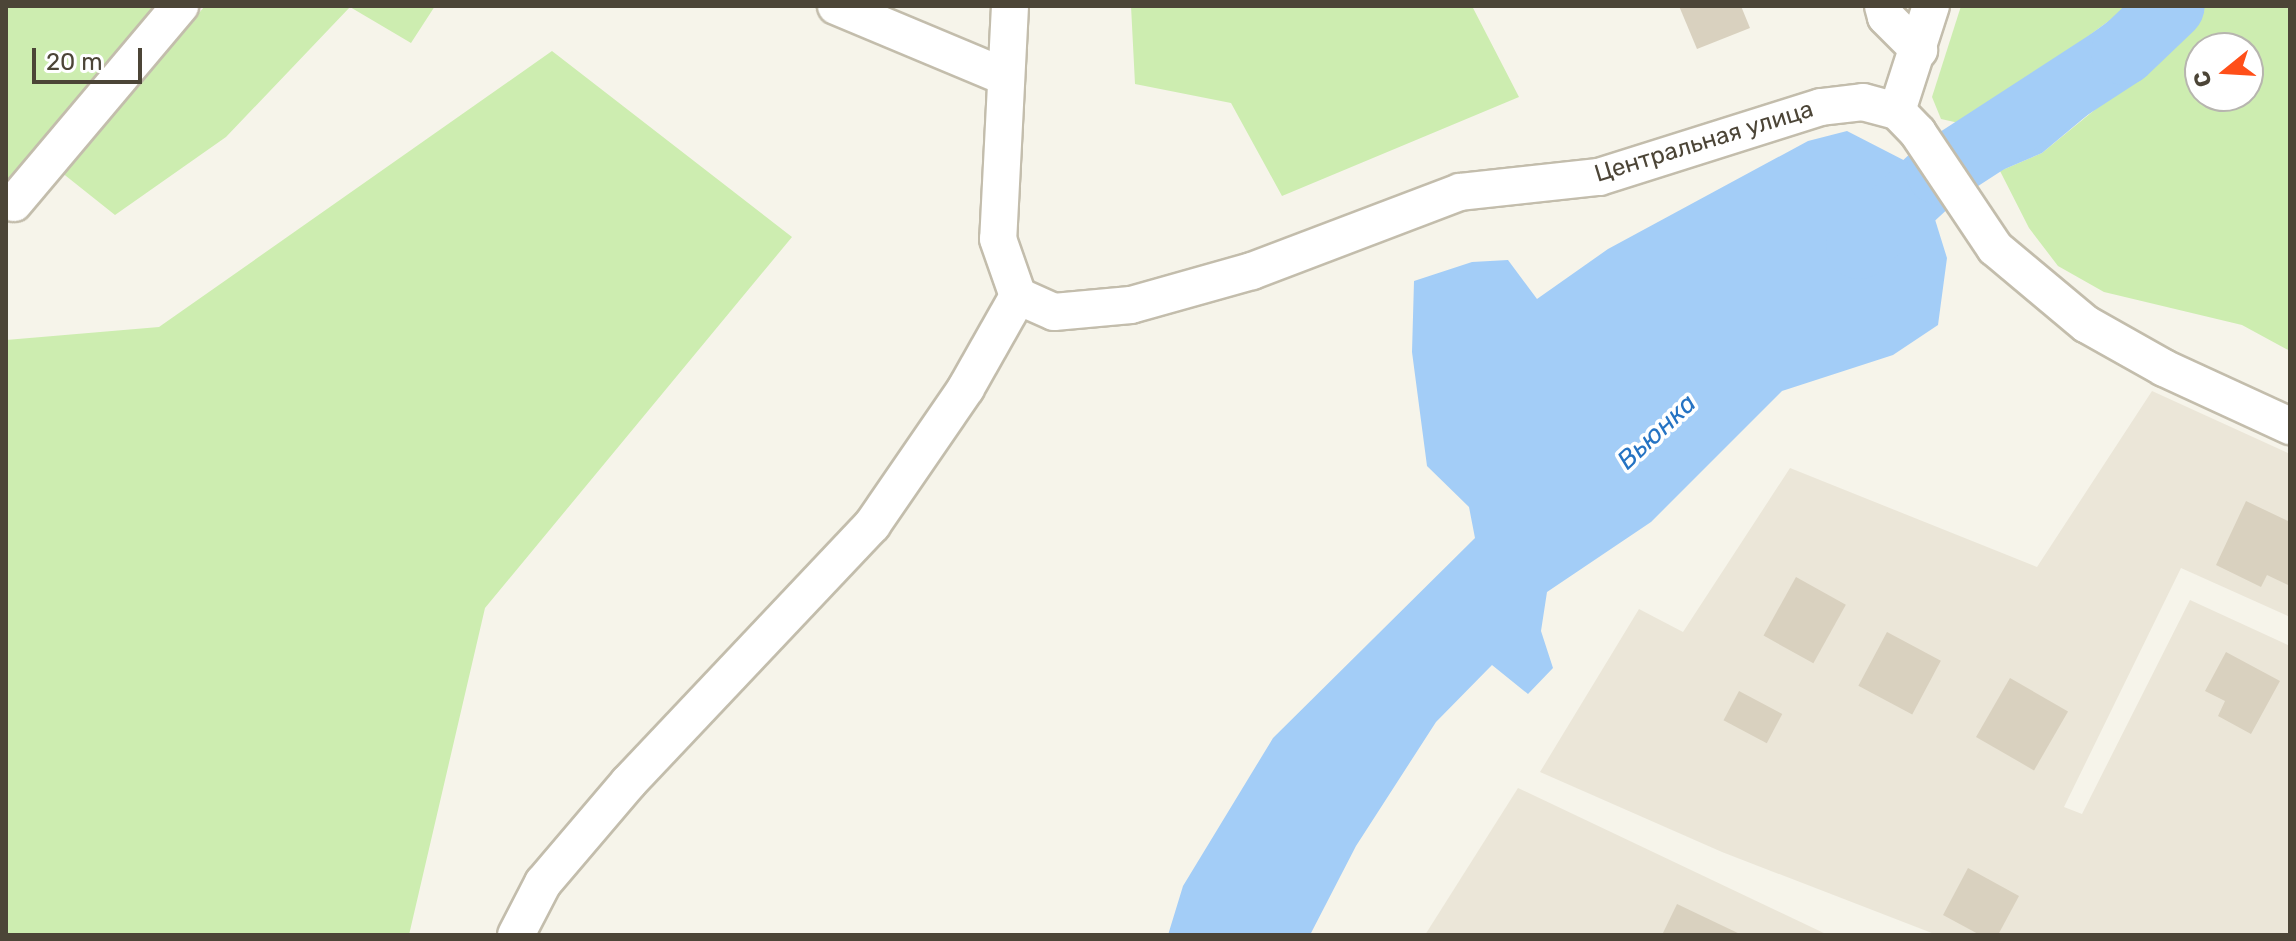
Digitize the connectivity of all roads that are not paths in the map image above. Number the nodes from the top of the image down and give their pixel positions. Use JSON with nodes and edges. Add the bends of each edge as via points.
{"nodes":[{"id":1,"x":180,"y":6,"type":"edge"},
{"id":2,"x":836,"y":6,"type":"edge"},
{"id":3,"x":1010,"y":6,"type":"edge"},
{"id":4,"x":1883,"y":6,"type":"edge"},
{"id":5,"x":1931,"y":6,"type":"edge"},
{"id":6,"x":1919,"y":50,"type":"junction"},
{"id":7,"x":1003,"y":76,"type":"junction"},
{"id":8,"x":1908,"y":122,"type":"junction"},
{"id":9,"x":14,"y":203,"type":"dead end"},
{"id":10,"x":1018,"y":296,"type":"junction"},
{"id":11,"x":2290,"y":426,"type":"edge"},
{"id":12,"x":516,"y":935,"type":"edge"}],
"edges":[{"from":1,"to":9,"type":"street"},
{"from":2,"to":7,"type":"street"},
{"from":3,"to":7,"type":"street"},
{"from":4,"to":6,"type":"street","via":[[1886,17]]},
{"from":5,"to":6,"type":"street"},
{"from":6,"to":8,"type":"street"},
{"from":7,"to":10,"type":"street","via":[[998,239]]},
{"from":8,"to":10,"type":"street","name":"Центральная улица","via":[[1863,102],[1821,107],[1599,177],[1460,192],[1252,271],[1131,305],[1054,312]]},
{"from":8,"to":11,"type":"street","via":[[1995,248],[2086,324],[2164,368]]},
{"from":10,"to":12,"type":"street","via":[[966,388],[872,525],[629,782],[543,883]]}]}
